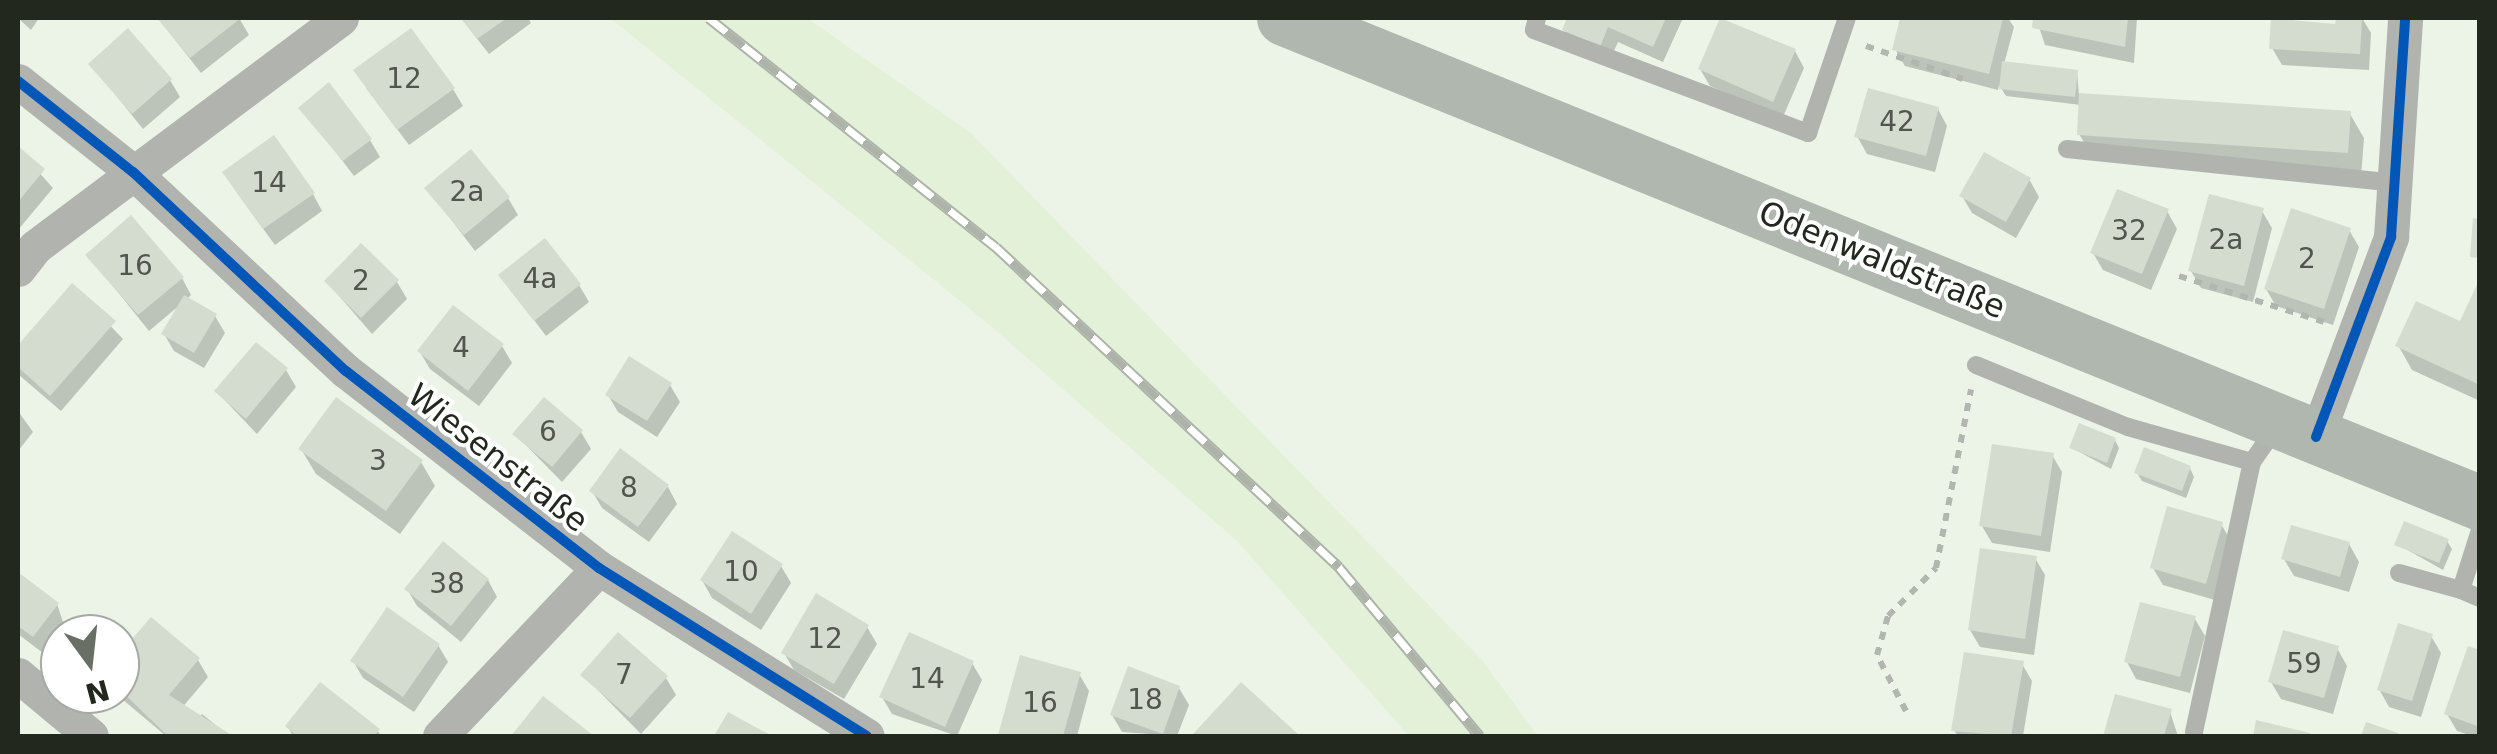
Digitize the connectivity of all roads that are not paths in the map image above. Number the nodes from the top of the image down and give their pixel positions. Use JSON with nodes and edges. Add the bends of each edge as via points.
{"nodes":[{"id":1,"x":341,"y":18,"type":"edge"},
{"id":2,"x":1284,"y":18,"type":"edge"},
{"id":3,"x":1537,"y":18,"type":"edge"},
{"id":4,"x":2405,"y":18,"type":"edge"},
{"id":5,"x":1845,"y":25,"type":"edge"},
{"id":6,"x":18,"y":81,"type":"edge"},
{"id":7,"x":2068,"y":149,"type":"dead end"},
{"id":8,"x":133,"y":172,"type":"junction"},
{"id":9,"x":2394,"y":182,"type":"junction"},
{"id":10,"x":18,"y":270,"type":"edge"},
{"id":11,"x":1976,"y":365,"type":"road end"},
{"id":12,"x":2283,"y":440,"type":"junction"},
{"id":13,"x":2480,"y":503,"type":"edge"},
{"id":14,"x":2480,"y":530,"type":"edge"},
{"id":15,"x":599,"y":568,"type":"junction"},
{"id":16,"x":2399,"y":574,"type":"dead end"},
{"id":17,"x":2461,"y":590,"type":"junction"},
{"id":18,"x":2480,"y":598,"type":"edge"},
{"id":19,"x":18,"y":675,"type":"edge"},
{"id":20,"x":2194,"y":732,"type":"dead end"},
{"id":21,"x":91,"y":736,"type":"edge"},
{"id":22,"x":440,"y":736,"type":"edge"},
{"id":23,"x":867,"y":736,"type":"edge"}],
"edges":[{"from":1,"to":8,"type":"street"},
{"from":2,"to":12,"type":"main road","name":"Odenwaldstraße"},
{"from":3,"to":5,"type":"lane","via":[[1534,30],[1808,134]]},
{"from":4,"to":9,"type":"street"},
{"from":6,"to":8,"type":"street","name":"Wiesenstraße"},
{"from":7,"to":9,"type":"lane"},
{"from":8,"to":10,"type":"street","via":[[36,247]]},
{"from":8,"to":15,"type":"street","name":"Wiesenstraße","via":[[346,371]]},
{"from":9,"to":12,"type":"street","via":[[2391,237],[2358,333]]},
{"from":11,"to":12,"type":"lane","via":[[2128,427]]},
{"from":12,"to":13,"type":"main road","name":"Odenwaldstraße"},
{"from":12,"to":20,"type":"lane"},
{"from":14,"to":17,"type":"lane"},
{"from":15,"to":22,"type":"street"},
{"from":15,"to":23,"type":"street","name":"Wiesenstraße"},
{"from":16,"to":17,"type":"lane"},
{"from":17,"to":18,"type":"lane"},
{"from":19,"to":21,"type":"street"}]}
